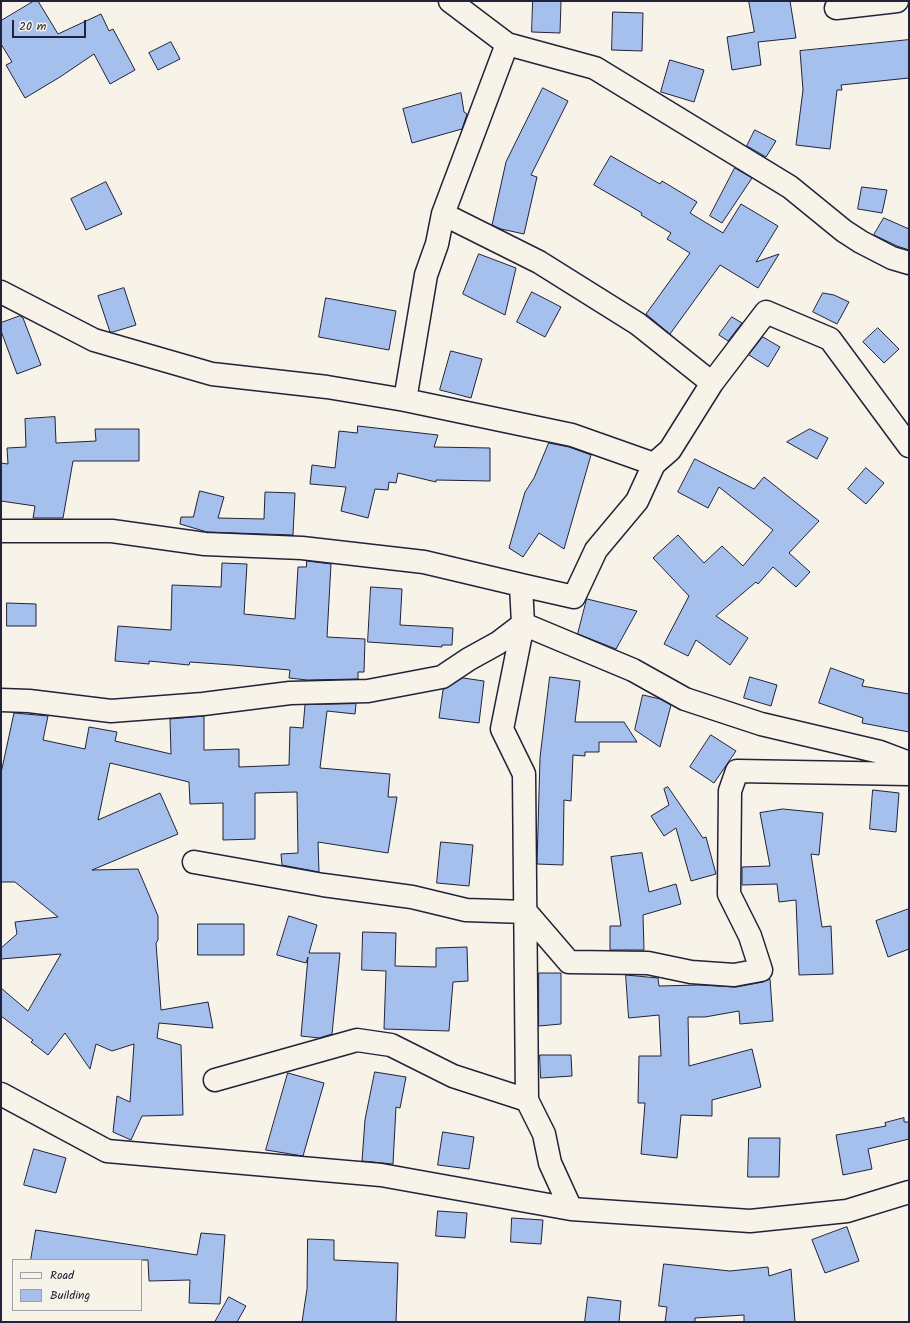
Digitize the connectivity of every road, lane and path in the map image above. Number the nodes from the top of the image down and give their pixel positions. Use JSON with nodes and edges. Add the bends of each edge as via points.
{"nodes":[{"id":1,"x":450,"y":1,"type":"edge"},
{"id":2,"x":897,"y":1,"type":"edge"},
{"id":3,"x":836,"y":8,"type":"dead end"},
{"id":4,"x":507,"y":44,"type":"junction"},
{"id":5,"x":443,"y":214,"type":"junction"},
{"id":6,"x":909,"y":263,"type":"edge"},
{"id":7,"x":1,"y":292,"type":"edge"},
{"id":8,"x":712,"y":383,"type":"junction"},
{"id":9,"x":405,"y":400,"type":"junction"},
{"id":10,"x":909,"y":446,"type":"edge"},
{"id":11,"x":654,"y":464,"type":"junction"},
{"id":12,"x":1,"y":531,"type":"edge"},
{"id":13,"x":522,"y":584,"type":"junction"},
{"id":14,"x":523,"y":624,"type":"junction"},
{"id":15,"x":1,"y":700,"type":"edge"},
{"id":16,"x":909,"y":763,"type":"edge"},
{"id":17,"x":909,"y":774,"type":"edge"},
{"id":18,"x":194,"y":862,"type":"dead end"},
{"id":19,"x":526,"y":912,"type":"junction"},
{"id":20,"x":215,"y":1080,"type":"dead end"},
{"id":21,"x":1,"y":1094,"type":"edge"},
{"id":22,"x":527,"y":1100,"type":"junction"},
{"id":23,"x":909,"y":1192,"type":"edge"},
{"id":24,"x":571,"y":1209,"type":"junction"}],
"edges":[{"from":1,"to":4,"type":"street"},
{"from":2,"to":3,"type":"street"},
{"from":4,"to":5,"type":"street"},
{"from":4,"to":6,"type":"street","via":[[595,68],[790,187],[861,242],[892,258]]},
{"from":5,"to":8,"type":"street","via":[[539,262],[612,307],[638,324]]},
{"from":5,"to":9,"type":"street","via":[[437,244],[426,274]]},
{"from":7,"to":9,"type":"street","via":[[94,340],[212,374],[326,387]]},
{"from":8,"to":10,"type":"street","via":[[766,312],[830,339]]},
{"from":8,"to":11,"type":"street","via":[[670,450]]},
{"from":9,"to":11,"type":"street","via":[[572,436]]},
{"from":11,"to":13,"type":"street","via":[[637,501],[596,550],[574,597]]},
{"from":12,"to":13,"type":"street","via":[[112,531],[205,544],[302,548],[424,562]]},
{"from":13,"to":14,"type":"street"},
{"from":14,"to":15,"type":"street","via":[[498,643],[442,677],[368,691],[290,693],[203,704],[111,711]]},
{"from":14,"to":16,"type":"street","via":[[633,670],[685,698],[761,724],[880,752]]},
{"from":14,"to":19,"type":"street","via":[[502,729],[524,774]]},
{"from":17,"to":19,"type":"street","via":[[737,771],[730,791],[729,894],[750,936],[761,970],[734,975],[691,972],[648,963],[569,962]]},
{"from":18,"to":19,"type":"street","via":[[323,885],[412,897],[466,910]]},
{"from":19,"to":22,"type":"street"},
{"from":20,"to":22,"type":"street","via":[[357,1040],[390,1045],[453,1076]]},
{"from":21,"to":24,"type":"street","via":[[107,1151],[381,1175]]},
{"from":22,"to":24,"type":"street","via":[[544,1134],[550,1163]]},
{"from":23,"to":24,"type":"street","via":[[847,1211],[750,1221]]}]}
